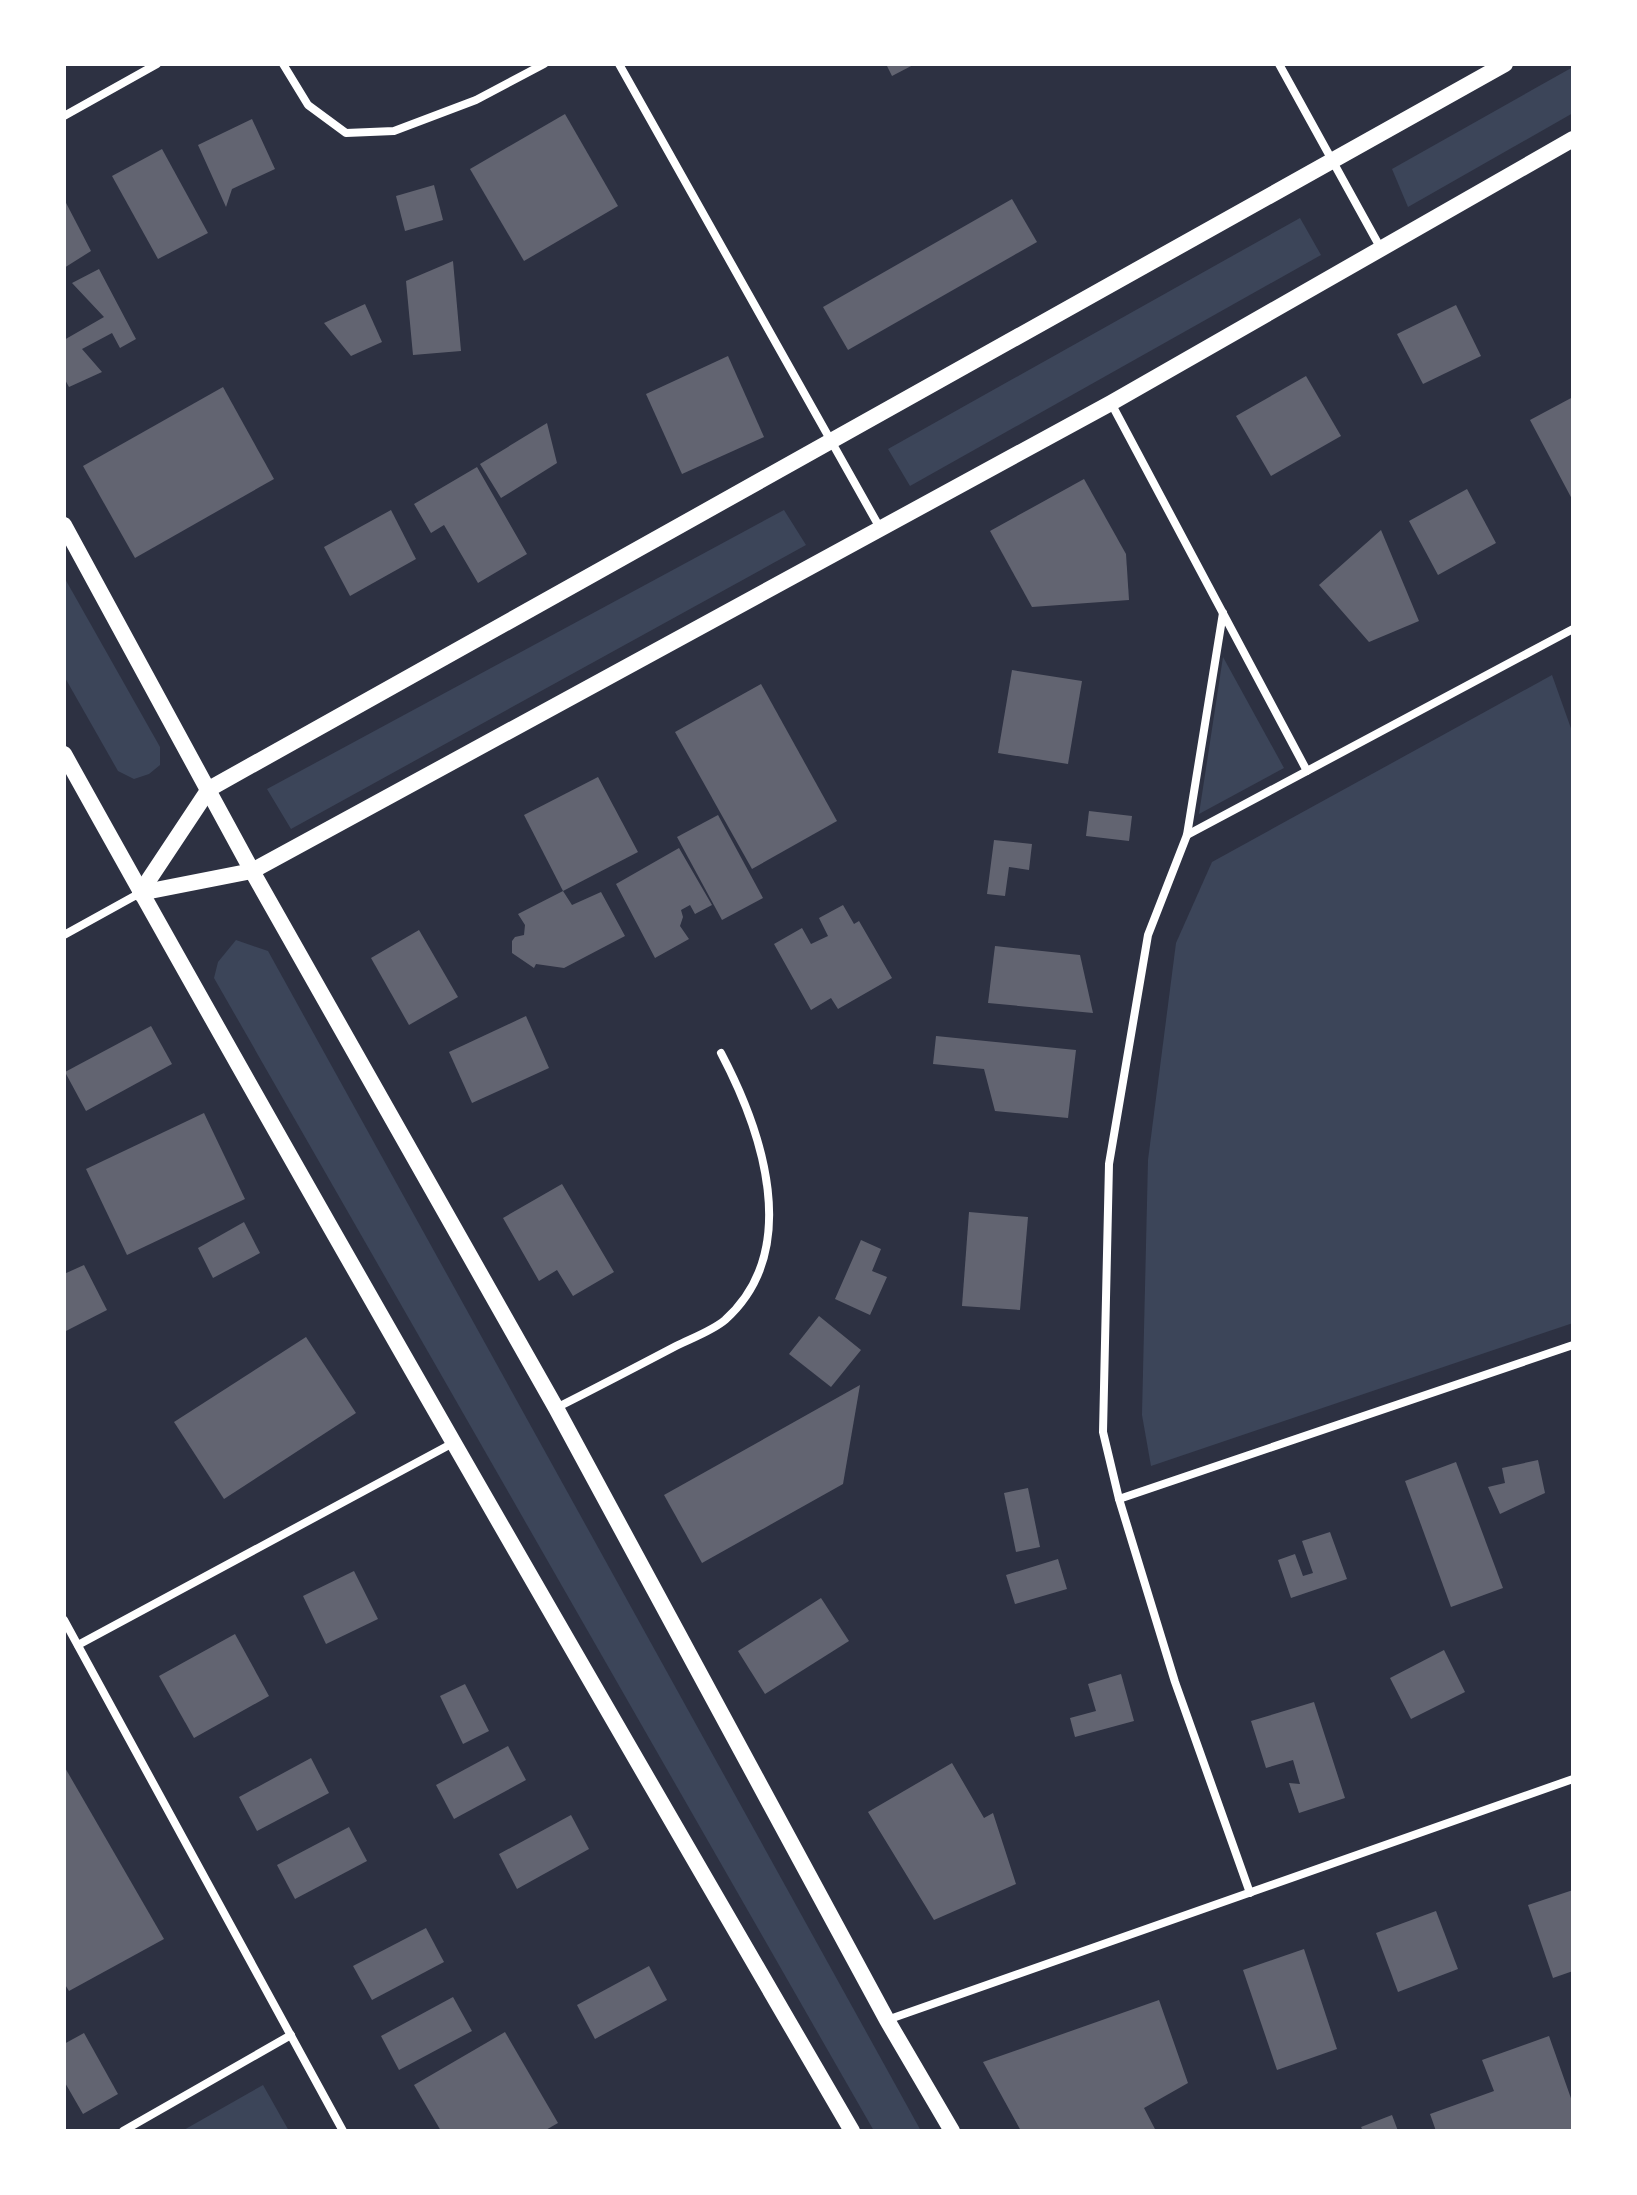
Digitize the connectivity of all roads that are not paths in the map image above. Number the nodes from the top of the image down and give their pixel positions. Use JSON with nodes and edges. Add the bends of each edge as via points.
{"nodes":[{"id":1,"x":157,"y":64,"type":"edge"},
{"id":2,"x":283,"y":64,"type":"edge"},
{"id":3,"x":544,"y":64,"type":"edge"},
{"id":4,"x":619,"y":64,"type":"edge"},
{"id":5,"x":1279,"y":64,"type":"edge"},
{"id":6,"x":1505,"y":64,"type":"edge"},
{"id":7,"x":64,"y":116,"type":"edge"},
{"id":8,"x":1573,"y":139,"type":"edge"},
{"id":9,"x":1331,"y":162,"type":"junction"},
{"id":10,"x":1380,"y":247,"type":"junction"},
{"id":11,"x":1111,"y":403,"type":"junction"},
{"id":12,"x":832,"y":441,"type":"junction"},
{"id":13,"x":64,"y":525,"type":"edge"},
{"id":14,"x":880,"y":529,"type":"junction"},
{"id":15,"x":1223,"y":613,"type":"junction"},
{"id":16,"x":1573,"y":629,"type":"edge"},
{"id":17,"x":64,"y":754,"type":"edge"},
{"id":18,"x":1307,"y":771,"type":"junction"},
{"id":19,"x":209,"y":789,"type":"junction"},
{"id":20,"x":1187,"y":835,"type":"junction"},
{"id":21,"x":252,"y":871,"type":"junction"},
{"id":22,"x":140,"y":893,"type":"junction"},
{"id":23,"x":64,"y":935,"type":"edge"},
{"id":24,"x":721,"y":1053,"type":"dead end"},
{"id":25,"x":1573,"y":1345,"type":"edge"},
{"id":26,"x":556,"y":1408,"type":"junction"},
{"id":27,"x":453,"y":1443,"type":"junction"},
{"id":28,"x":1119,"y":1499,"type":"junction"},
{"id":29,"x":64,"y":1620,"type":"edge"},
{"id":30,"x":78,"y":1645,"type":"junction"},
{"id":31,"x":1573,"y":1779,"type":"edge"},
{"id":32,"x":1250,"y":1893,"type":"junction"},
{"id":33,"x":887,"y":2020,"type":"junction"},
{"id":34,"x":291,"y":2035,"type":"junction"},
{"id":35,"x":123,"y":2131,"type":"edge"},
{"id":36,"x":343,"y":2131,"type":"edge"},
{"id":37,"x":852,"y":2131,"type":"edge"},
{"id":38,"x":952,"y":2131,"type":"edge"}],
"edges":[{"from":1,"to":7,"type":"street"},
{"from":2,"to":3,"type":"street","via":[[308,105],[346,133],[394,131],[476,100]]},
{"from":4,"to":12,"type":"street"},
{"from":5,"to":9,"type":"street"},
{"from":6,"to":9,"type":"main road"},
{"from":8,"to":10,"type":"main road"},
{"from":9,"to":10,"type":"street"},
{"from":9,"to":12,"type":"main road"},
{"from":10,"to":11,"type":"main road"},
{"from":11,"to":14,"type":"main road"},
{"from":11,"to":15,"type":"street"},
{"from":12,"to":14,"type":"street"},
{"from":12,"to":19,"type":"main road"},
{"from":13,"to":19,"type":"main road"},
{"from":14,"to":21,"type":"main road"},
{"from":15,"to":18,"type":"street"},
{"from":15,"to":20,"type":"street"},
{"from":16,"to":18,"type":"street"},
{"from":17,"to":22,"type":"main road"},
{"from":18,"to":20,"type":"street"},
{"from":19,"to":21,"type":"main road"},
{"from":19,"to":22,"type":"main road"},
{"from":20,"to":28,"type":"street","via":[[1148,935],[1109,1164],[1103,1432]]},
{"from":21,"to":22,"type":"main road"},
{"from":21,"to":26,"type":"main road"},
{"from":22,"to":23,"type":"street"},
{"from":22,"to":27,"type":"main road"},
{"from":24,"to":26,"type":"street","via":[[751,1115],[766,1178],[767,1243],[748,1295],[723,1322]]},
{"from":25,"to":28,"type":"street"},
{"from":26,"to":33,"type":"main road"},
{"from":27,"to":30,"type":"street"},
{"from":27,"to":37,"type":"main road"},
{"from":28,"to":32,"type":"street","via":[[1175,1682]]},
{"from":29,"to":30,"type":"street"},
{"from":30,"to":34,"type":"street"},
{"from":31,"to":32,"type":"street"},
{"from":32,"to":33,"type":"street"},
{"from":33,"to":38,"type":"main road"},
{"from":34,"to":35,"type":"street"},
{"from":34,"to":36,"type":"street"}]}
